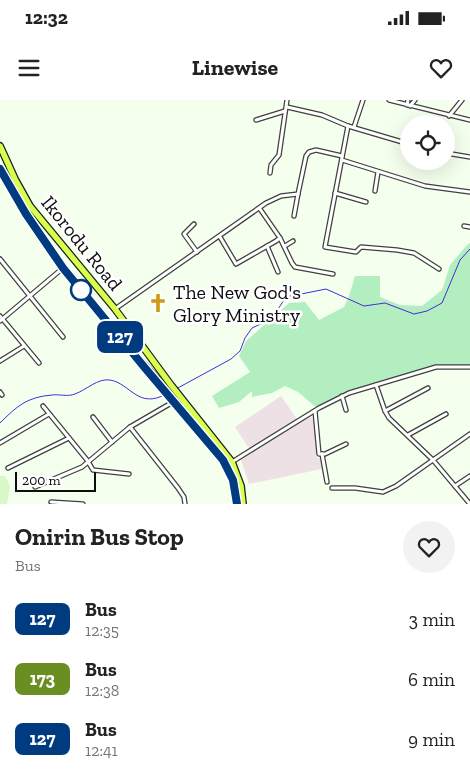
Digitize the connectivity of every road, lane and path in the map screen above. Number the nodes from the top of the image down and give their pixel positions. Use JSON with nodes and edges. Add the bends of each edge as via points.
{"nodes":[{"id":1,"x":287,"y":100,"type":"edge"},
{"id":2,"x":364,"y":100,"type":"edge"},
{"id":3,"x":389,"y":100,"type":"edge"},
{"id":4,"x":408,"y":100,"type":"edge"},
{"id":5,"x":415,"y":100,"type":"edge"},
{"id":6,"x":462,"y":100,"type":"edge"},
{"id":7,"x":408,"y":106,"type":"junction"},
{"id":8,"x":287,"y":107,"type":"junction"},
{"id":9,"x":285,"y":111,"type":"junction"},
{"id":10,"x":445,"y":115,"type":"edge"},
{"id":11,"x":450,"y":115,"type":"edge"},
{"id":12,"x":455,"y":117,"type":"edge"},
{"id":13,"x":256,"y":120,"type":"dead end"},
{"id":14,"x":470,"y":120,"type":"edge"},
{"id":15,"x":348,"y":126,"type":"junction"},
{"id":16,"x":354,"y":127,"type":"junction"},
{"id":17,"x":400,"y":141,"type":"edge"},
{"id":18,"x":0,"y":146,"type":"edge"},
{"id":19,"x":455,"y":154,"type":"edge"},
{"id":20,"x":470,"y":157,"type":"edge"},
{"id":21,"x":342,"y":158,"type":"junction"},
{"id":22,"x":0,"y":169,"type":"edge"},
{"id":23,"x":378,"y":172,"type":"junction"},
{"id":24,"x":270,"y":173,"type":"dead end"},
{"id":25,"x":374,"y":192,"type":"dead end"},
{"id":26,"x":470,"y":192,"type":"edge"},
{"id":27,"x":336,"y":193,"type":"junction"},
{"id":28,"x":298,"y":194,"type":"junction"},
{"id":29,"x":366,"y":202,"type":"dead end"},
{"id":30,"x":260,"y":209,"type":"junction"},
{"id":31,"x":294,"y":216,"type":"dead end"},
{"id":32,"x":194,"y":224,"type":"dead end"},
{"id":33,"x":464,"y":226,"type":"dead end"},
{"id":34,"x":470,"y":227,"type":"edge"},
{"id":35,"x":220,"y":237,"type":"junction"},
{"id":36,"x":280,"y":238,"type":"junction"},
{"id":37,"x":293,"y":241,"type":"dead end"},
{"id":38,"x":267,"y":246,"type":"junction"},
{"id":39,"x":284,"y":246,"type":"junction"},
{"id":40,"x":197,"y":252,"type":"junction"},
{"id":41,"x":0,"y":260,"type":"edge"},
{"id":42,"x":63,"y":268,"type":"junction"},
{"id":43,"x":439,"y":269,"type":"dead end"},
{"id":44,"x":278,"y":272,"type":"dead end"},
{"id":45,"x":333,"y":274,"type":"dead end"},
{"id":46,"x":30,"y":297,"type":"junction"},
{"id":47,"x":115,"y":309,"type":"junction"},
{"id":48,"x":1,"y":319,"type":"edge"},
{"id":49,"x":128,"y":327,"type":"junction"},
{"id":50,"x":63,"y":337,"type":"dead end"},
{"id":51,"x":24,"y":346,"type":"junction"},
{"id":52,"x":130,"y":349,"type":"junction"},
{"id":53,"x":0,"y":360,"type":"edge"},
{"id":54,"x":39,"y":363,"type":"dead end"},
{"id":55,"x":470,"y":367,"type":"edge"},
{"id":56,"x":376,"y":385,"type":"junction"},
{"id":57,"x":168,"y":387,"type":"junction"},
{"id":58,"x":428,"y":388,"type":"dead end"},
{"id":59,"x":342,"y":396,"type":"junction"},
{"id":60,"x":175,"y":397,"type":"junction"},
{"id":61,"x":43,"y":406,"type":"dead end"},
{"id":62,"x":315,"y":410,"type":"junction"},
{"id":63,"x":346,"y":410,"type":"dead end"},
{"id":64,"x":385,"y":411,"type":"junction"},
{"id":65,"x":49,"y":414,"type":"junction"},
{"id":66,"x":446,"y":414,"type":"dead end"},
{"id":67,"x":93,"y":417,"type":"dead end"},
{"id":68,"x":130,"y":427,"type":"junction"},
{"id":69,"x":470,"y":434,"type":"edge"},
{"id":70,"x":408,"y":435,"type":"junction"},
{"id":71,"x":69,"y":438,"type":"junction"},
{"id":72,"x":112,"y":442,"type":"junction"},
{"id":73,"x":0,"y":443,"type":"edge"},
{"id":74,"x":346,"y":444,"type":"dead end"},
{"id":75,"x":322,"y":454,"type":"junction"},
{"id":76,"x":87,"y":460,"type":"junction"},
{"id":77,"x":433,"y":460,"type":"junction"},
{"id":78,"x":232,"y":462,"type":"junction"},
{"id":79,"x":8,"y":468,"type":"dead end"},
{"id":80,"x":129,"y":474,"type":"dead end"},
{"id":81,"x":470,"y":476,"type":"edge"},
{"id":82,"x":327,"y":482,"type":"dead end"},
{"id":83,"x":455,"y":486,"type":"junction"},
{"id":84,"x":34,"y":487,"type":"dead end"},
{"id":85,"x":332,"y":488,"type":"dead end"},
{"id":86,"x":51,"y":502,"type":"dead end"},
{"id":87,"x":244,"y":503,"type":"edge"},
{"id":88,"x":83,"y":504,"type":"edge"},
{"id":89,"x":185,"y":504,"type":"edge"},
{"id":90,"x":237,"y":504,"type":"edge"},
{"id":91,"x":470,"y":504,"type":"edge"}],
"edges":[{"from":1,"to":8,"type":"street"},
{"from":2,"to":16,"type":"street"},
{"from":3,"to":7,"type":"street"},
{"from":4,"to":7,"type":"street"},
{"from":5,"to":7,"type":"street"},
{"from":6,"to":11,"type":"street"},
{"from":7,"to":10,"type":"street"},
{"from":8,"to":9,"type":"street"},
{"from":8,"to":15,"type":"street","via":[[322,115]]},
{"from":9,"to":13,"type":"street"},
{"from":9,"to":24,"type":"street","via":[[279,154],[271,165]]},
{"from":12,"to":14,"type":"street"},
{"from":15,"to":16,"type":"street"},
{"from":15,"to":21,"type":"street"},
{"from":16,"to":17,"type":"street"},
{"from":18,"to":47,"type":"highway","name":"Ikorodu Road","via":[[30,206]]},
{"from":19,"to":20,"type":"street"},
{"from":21,"to":23,"type":"street"},
{"from":21,"to":27,"type":"street"},
{"from":21,"to":28,"type":"street","via":[[316,150],[309,152]]},
{"from":22,"to":42,"type":"highway","name":"Ikorodu Road"},
{"from":23,"to":25,"type":"street"},
{"from":23,"to":26,"type":"street","via":[[425,186]]},
{"from":27,"to":29,"type":"street"},
{"from":27,"to":43,"type":"street","via":[[325,247],[356,252],[361,247],[414,253]]},
{"from":28,"to":30,"type":"street","via":[[281,196]]},
{"from":28,"to":31,"type":"street"},
{"from":30,"to":35,"type":"street"},
{"from":30,"to":36,"type":"street"},
{"from":32,"to":40,"type":"street","via":[[184,234]]},
{"from":33,"to":34,"type":"street"},
{"from":35,"to":38,"type":"street","via":[[236,264]]},
{"from":35,"to":40,"type":"street"},
{"from":36,"to":38,"type":"street"},
{"from":36,"to":39,"type":"street"},
{"from":37,"to":39,"type":"street"},
{"from":38,"to":44,"type":"street"},
{"from":39,"to":45,"type":"street","via":[[292,263],[299,269]]},
{"from":40,"to":47,"type":"street"},
{"from":41,"to":46,"type":"street"},
{"from":42,"to":46,"type":"street"},
{"from":42,"to":52,"type":"highway","name":"Ikorodu Road"},
{"from":46,"to":48,"type":"street"},
{"from":46,"to":50,"type":"street"},
{"from":47,"to":49,"type":"highway","name":"Ikorodu Road"},
{"from":48,"to":51,"type":"street"},
{"from":49,"to":52,"type":"highway","via":[[121,323],[117,326]]},
{"from":49,"to":57,"type":"highway","name":"Ikorodu Road"},
{"from":51,"to":53,"type":"street"},
{"from":51,"to":54,"type":"street"},
{"from":52,"to":57,"type":"highway","name":"Ikorodu Road"},
{"from":55,"to":56,"type":"street","via":[[436,367]]},
{"from":56,"to":59,"type":"street"},
{"from":56,"to":64,"type":"street"},
{"from":57,"to":60,"type":"highway","name":"Ikorodu Road"},
{"from":58,"to":64,"type":"street"},
{"from":59,"to":62,"type":"street"},
{"from":59,"to":63,"type":"street"},
{"from":60,"to":68,"type":"street"},
{"from":60,"to":78,"type":"highway","name":"Ikorodu Road"},
{"from":60,"to":90,"type":"highway","name":"Ikorodu Road","via":[[223,460],[230,473]]},
{"from":61,"to":65,"type":"street"},
{"from":62,"to":75,"type":"street","via":[[318,450]]},
{"from":62,"to":78,"type":"street"},
{"from":64,"to":70,"type":"street"},
{"from":65,"to":71,"type":"street"},
{"from":65,"to":73,"type":"street"},
{"from":66,"to":70,"type":"street"},
{"from":67,"to":72,"type":"street"},
{"from":68,"to":72,"type":"street"},
{"from":68,"to":89,"type":"street","via":[[178,488]]},
{"from":69,"to":77,"type":"street"},
{"from":70,"to":77,"type":"street"},
{"from":71,"to":76,"type":"street"},
{"from":71,"to":79,"type":"street"},
{"from":72,"to":76,"type":"street"},
{"from":74,"to":75,"type":"street"},
{"from":75,"to":82,"type":"street"},
{"from":76,"to":80,"type":"street","via":[[93,470]]},
{"from":76,"to":84,"type":"street","via":[[82,467]]},
{"from":77,"to":83,"type":"street"},
{"from":77,"to":85,"type":"street","via":[[386,491]]},
{"from":78,"to":87,"type":"highway","name":"Ikorodu Road"},
{"from":81,"to":83,"type":"street"},
{"from":83,"to":91,"type":"street"},
{"from":86,"to":88,"type":"street"}]}
